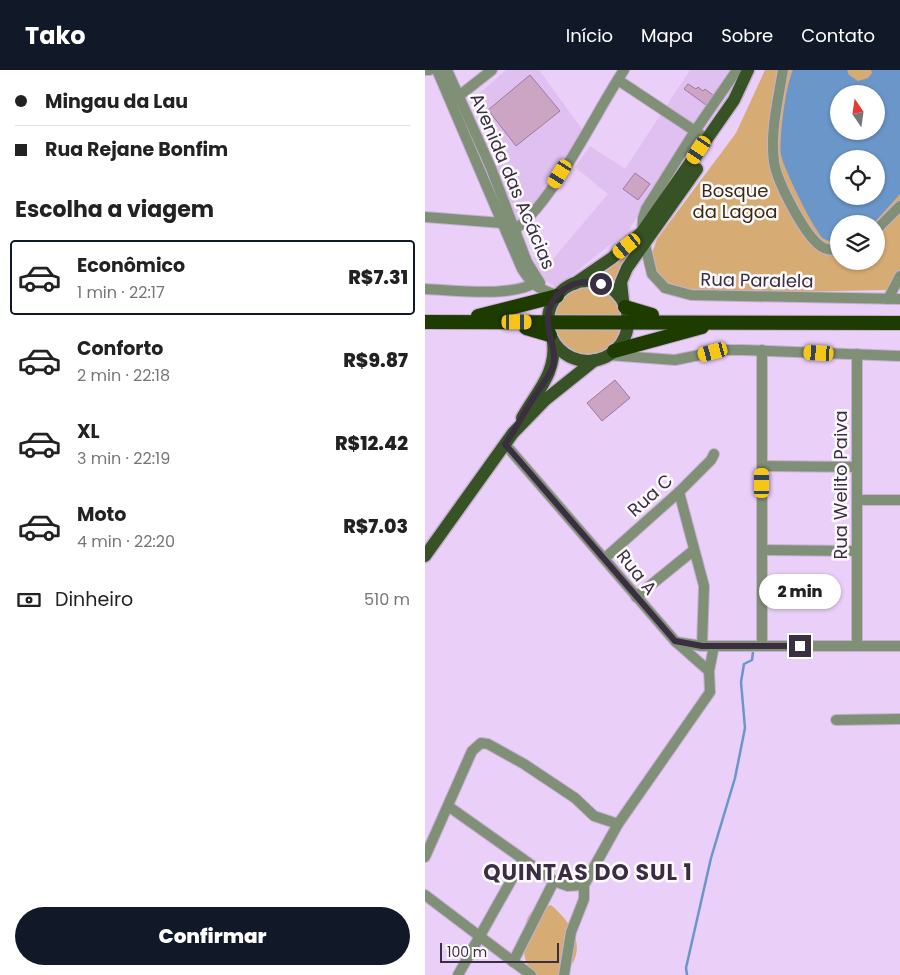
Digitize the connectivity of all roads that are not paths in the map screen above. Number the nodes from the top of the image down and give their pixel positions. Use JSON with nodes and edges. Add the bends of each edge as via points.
{"nodes":[{"id":1,"x":425,"y":70,"type":"edge"},
{"id":2,"x":430,"y":70,"type":"edge"},
{"id":3,"x":437,"y":70,"type":"edge"},
{"id":4,"x":447,"y":70,"type":"edge"},
{"id":5,"x":492,"y":70,"type":"edge"},
{"id":6,"x":624,"y":70,"type":"edge"},
{"id":7,"x":737,"y":70,"type":"edge"},
{"id":8,"x":748,"y":70,"type":"edge"},
{"id":9,"x":757,"y":70,"type":"edge"},
{"id":10,"x":783,"y":70,"type":"edge"},
{"id":11,"x":618,"y":80,"type":"junction"},
{"id":12,"x":456,"y":98,"type":"junction"},
{"id":13,"x":695,"y":131,"type":"junction"},
{"id":14,"x":707,"y":139,"type":"junction"},
{"id":15,"x":900,"y":206,"type":"edge"},
{"id":16,"x":425,"y":217,"type":"edge"},
{"id":17,"x":885,"y":221,"type":"edge"},
{"id":18,"x":502,"y":223,"type":"junction"},
{"id":19,"x":511,"y":233,"type":"junction"},
{"id":20,"x":643,"y":237,"type":"junction"},
{"id":21,"x":830,"y":249,"type":"edge"},
{"id":22,"x":900,"y":276,"type":"edge"},
{"id":23,"x":535,"y":283,"type":"junction"},
{"id":24,"x":574,"y":284,"type":"junction"},
{"id":25,"x":425,"y":289,"type":"edge"},
{"id":26,"x":559,"y":294,"type":"junction"},
{"id":27,"x":888,"y":299,"type":"junction"},
{"id":28,"x":900,"y":299,"type":"edge"},
{"id":29,"x":625,"y":310,"type":"junction"},
{"id":30,"x":730,"y":321,"type":"junction"},
{"id":31,"x":429,"y":322,"type":"edge"},
{"id":32,"x":900,"y":323,"type":"edge"},
{"id":33,"x":550,"y":333,"type":"junction"},
{"id":34,"x":762,"y":350,"type":"junction"},
{"id":35,"x":611,"y":354,"type":"junction"},
{"id":36,"x":857,"y":354,"type":"junction"},
{"id":37,"x":900,"y":356,"type":"edge"},
{"id":38,"x":595,"y":360,"type":"junction"},
{"id":39,"x":513,"y":433,"type":"junction"},
{"id":40,"x":505,"y":444,"type":"junction"},
{"id":41,"x":714,"y":454,"type":"dead end"},
{"id":42,"x":762,"y":466,"type":"junction"},
{"id":43,"x":857,"y":467,"type":"junction"},
{"id":44,"x":679,"y":492,"type":"junction"},
{"id":45,"x":857,"y":500,"type":"junction"},
{"id":46,"x":900,"y":500,"type":"edge"},
{"id":47,"x":694,"y":550,"type":"junction"},
{"id":48,"x":762,"y":550,"type":"junction"},
{"id":49,"x":857,"y":551,"type":"junction"},
{"id":50,"x":425,"y":556,"type":"edge"},
{"id":51,"x":605,"y":558,"type":"junction"},
{"id":52,"x":636,"y":597,"type":"junction"},
{"id":53,"x":675,"y":641,"type":"junction"},
{"id":54,"x":762,"y":645,"type":"junction"},
{"id":55,"x":702,"y":646,"type":"junction"},
{"id":56,"x":714,"y":646,"type":"junction"},
{"id":57,"x":857,"y":646,"type":"junction"},
{"id":58,"x":900,"y":646,"type":"edge"},
{"id":59,"x":709,"y":671,"type":"junction"},
{"id":60,"x":900,"y":719,"type":"edge"},
{"id":61,"x":836,"y":720,"type":"dead end"},
{"id":62,"x":448,"y":806,"type":"junction"},
{"id":63,"x":618,"y":824,"type":"junction"},
{"id":64,"x":425,"y":857,"type":"edge"},
{"id":65,"x":522,"y":861,"type":"junction"},
{"id":66,"x":554,"y":881,"type":"junction"},
{"id":67,"x":583,"y":885,"type":"junction"},
{"id":68,"x":425,"y":895,"type":"edge"},
{"id":69,"x":479,"y":938,"type":"junction"},
{"id":70,"x":513,"y":962,"type":"junction"},
{"id":71,"x":458,"y":975,"type":"edge"},
{"id":72,"x":531,"y":975,"type":"edge"},
{"id":73,"x":564,"y":975,"type":"edge"}],
"edges":[{"from":1,"to":2,"type":"street"},
{"from":3,"to":12,"type":"street","name":"Avenida das Acácias"},
{"from":4,"to":12,"type":"street","name":"Avenida das Acácias"},
{"from":5,"to":12,"type":"street"},
{"from":6,"to":11,"type":"street"},
{"from":7,"to":13,"type":"street"},
{"from":8,"to":14,"type":"main road","via":[[734,100]]},
{"from":9,"to":20,"type":"main road","via":[[747,93],[680,195]]},
{"from":10,"to":21,"type":"street","via":[[773,142],[774,164],[801,222],[813,240]]},
{"from":11,"to":13,"type":"street"},
{"from":11,"to":19,"type":"street","via":[[551,189]]},
{"from":12,"to":18,"type":"street","name":"Avenida das Acácias"},
{"from":12,"to":19,"type":"street","name":"Avenida das Acácias"},
{"from":13,"to":14,"type":"street"},
{"from":13,"to":20,"type":"street","via":[[646,209]]},
{"from":14,"to":20,"type":"main road"},
{"from":15,"to":17,"type":"street"},
{"from":16,"to":18,"type":"street"},
{"from":18,"to":19,"type":"street","name":"Avenida das Acácias"},
{"from":19,"to":23,"type":"street","name":"Avenida das Acácias"},
{"from":20,"to":24,"type":"main road"},
{"from":20,"to":27,"type":"street","name":"Rua Paralela","via":[[652,274],[665,288],[678,293]]},
{"from":20,"to":29,"type":"main road","via":[[623,276]]},
{"from":22,"to":27,"type":"street"},
{"from":23,"to":25,"type":"street","via":[[505,290]]},
{"from":23,"to":26,"type":"street","name":"Avenida das Acácias"},
{"from":24,"to":26,"type":"main road"},
{"from":24,"to":29,"type":"main road","via":[[588,281],[613,290]]},
{"from":26,"to":31,"type":"highway","via":[[499,312]]},
{"from":26,"to":33,"type":"main road","via":[[550,308]]},
{"from":27,"to":28,"type":"street","name":"Rua Paralela"},
{"from":29,"to":30,"type":"highway"},
{"from":29,"to":33,"type":"highway"},
{"from":29,"to":35,"type":"main road","via":[[626,334]]},
{"from":30,"to":32,"type":"highway"},
{"from":30,"to":35,"type":"highway"},
{"from":31,"to":33,"type":"highway"},
{"from":33,"to":38,"type":"main road","via":[[562,352],[574,359]]},
{"from":33,"to":39,"type":"main road","via":[[554,357],[551,370]]},
{"from":34,"to":35,"type":"street","via":[[724,350],[675,360]]},
{"from":34,"to":36,"type":"street"},
{"from":34,"to":42,"type":"street"},
{"from":35,"to":38,"type":"main road"},
{"from":36,"to":37,"type":"street"},
{"from":36,"to":43,"type":"street","name":"Rua Welito Paiva"},
{"from":38,"to":39,"type":"main road","via":[[545,400]]},
{"from":39,"to":40,"type":"main road"},
{"from":40,"to":50,"type":"main road"},
{"from":40,"to":51,"type":"street","name":"Rua A"},
{"from":41,"to":44,"type":"street","name":"Rua C"},
{"from":42,"to":43,"type":"street"},
{"from":42,"to":48,"type":"street"},
{"from":43,"to":45,"type":"street","name":"Rua Welito Paiva"},
{"from":44,"to":47,"type":"street"},
{"from":44,"to":51,"type":"street","name":"Rua C"},
{"from":45,"to":46,"type":"street"},
{"from":45,"to":49,"type":"street","name":"Rua Welito Paiva"},
{"from":47,"to":52,"type":"street"},
{"from":47,"to":55,"type":"street","via":[[704,586]]},
{"from":48,"to":49,"type":"street"},
{"from":48,"to":54,"type":"street"},
{"from":49,"to":57,"type":"street","name":"Rua Welito Paiva"},
{"from":51,"to":52,"type":"street","name":"Rua A"},
{"from":52,"to":53,"type":"street","name":"Rua A"},
{"from":53,"to":55,"type":"street"},
{"from":53,"to":59,"type":"street","name":"Rua A"},
{"from":54,"to":56,"type":"street"},
{"from":54,"to":57,"type":"street"},
{"from":55,"to":56,"type":"street"},
{"from":56,"to":59,"type":"street"},
{"from":57,"to":58,"type":"street"},
{"from":59,"to":63,"type":"street","via":[[711,685],[707,698]]},
{"from":60,"to":61,"type":"street"},
{"from":62,"to":63,"type":"street","via":[[472,751],[481,742],[539,774],[575,798],[594,816]]},
{"from":62,"to":64,"type":"street"},
{"from":62,"to":65,"type":"street"},
{"from":63,"to":67,"type":"street"},
{"from":65,"to":66,"type":"street"},
{"from":65,"to":69,"type":"street"},
{"from":66,"to":67,"type":"street","via":[[568,886]]},
{"from":66,"to":70,"type":"street"},
{"from":67,"to":73,"type":"street","via":[[584,899],[571,932]]},
{"from":68,"to":69,"type":"street"},
{"from":69,"to":70,"type":"street"},
{"from":69,"to":71,"type":"street"},
{"from":70,"to":72,"type":"street"}]}
